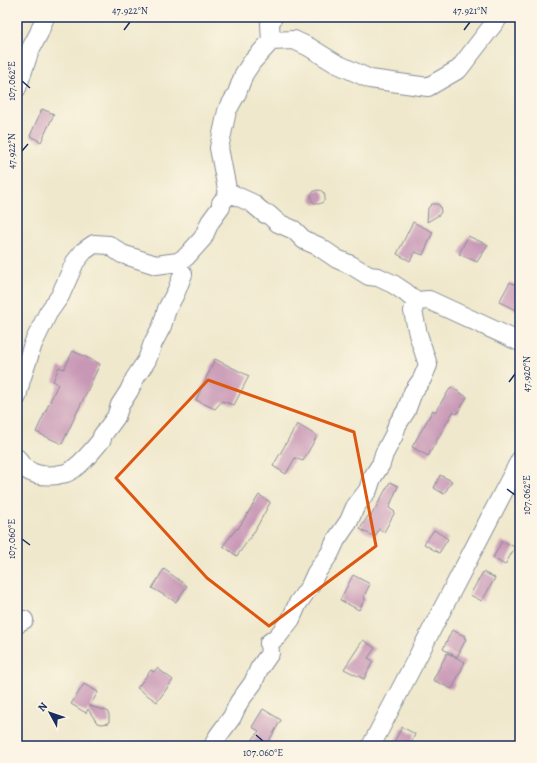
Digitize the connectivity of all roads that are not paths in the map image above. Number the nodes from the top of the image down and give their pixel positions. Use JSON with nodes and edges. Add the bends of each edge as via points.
{"nodes":[{"id":1,"x":45,"y":17,"type":"edge"},
{"id":2,"x":273,"y":17,"type":"edge"},
{"id":3,"x":499,"y":17,"type":"edge"},
{"id":4,"x":271,"y":41,"type":"junction"},
{"id":5,"x":17,"y":88,"type":"edge"},
{"id":6,"x":230,"y":193,"type":"junction"},
{"id":7,"x":184,"y":274,"type":"dead end"},
{"id":8,"x":416,"y":301,"type":"junction"},
{"id":9,"x":520,"y":342,"type":"edge"},
{"id":10,"x":17,"y":397,"type":"edge"},
{"id":11,"x":17,"y":458,"type":"edge"},
{"id":12,"x":520,"y":460,"type":"edge"},
{"id":13,"x":213,"y":746,"type":"edge"},
{"id":14,"x":371,"y":746,"type":"edge"}],
"edges":[{"from":1,"to":5,"type":"street"},
{"from":2,"to":4,"type":"street","via":[[270,24]]},
{"from":3,"to":4,"type":"street","via":[[459,69],[428,87],[370,79],[326,59],[294,40]]},
{"from":4,"to":6,"type":"street","via":[[244,74],[227,111],[219,148],[226,190]]},
{"from":6,"to":8,"type":"street","via":[[252,203],[278,223],[294,230],[304,240],[370,276],[393,284]]},
{"from":6,"to":10,"type":"street","via":[[221,203],[203,238],[178,262],[156,265],[122,254],[109,245],[94,244],[84,251],[75,262],[60,296],[48,313],[33,344]]},
{"from":7,"to":11,"type":"street","via":[[147,360],[120,405],[116,417],[84,460],[66,473],[48,476],[30,472]]},
{"from":8,"to":9,"type":"street","via":[[429,300]]},
{"from":8,"to":13,"type":"street","via":[[413,311],[428,365],[368,490],[355,507],[350,521],[316,573],[291,619],[269,643],[270,653]]},
{"from":12,"to":14,"type":"street"}]}
